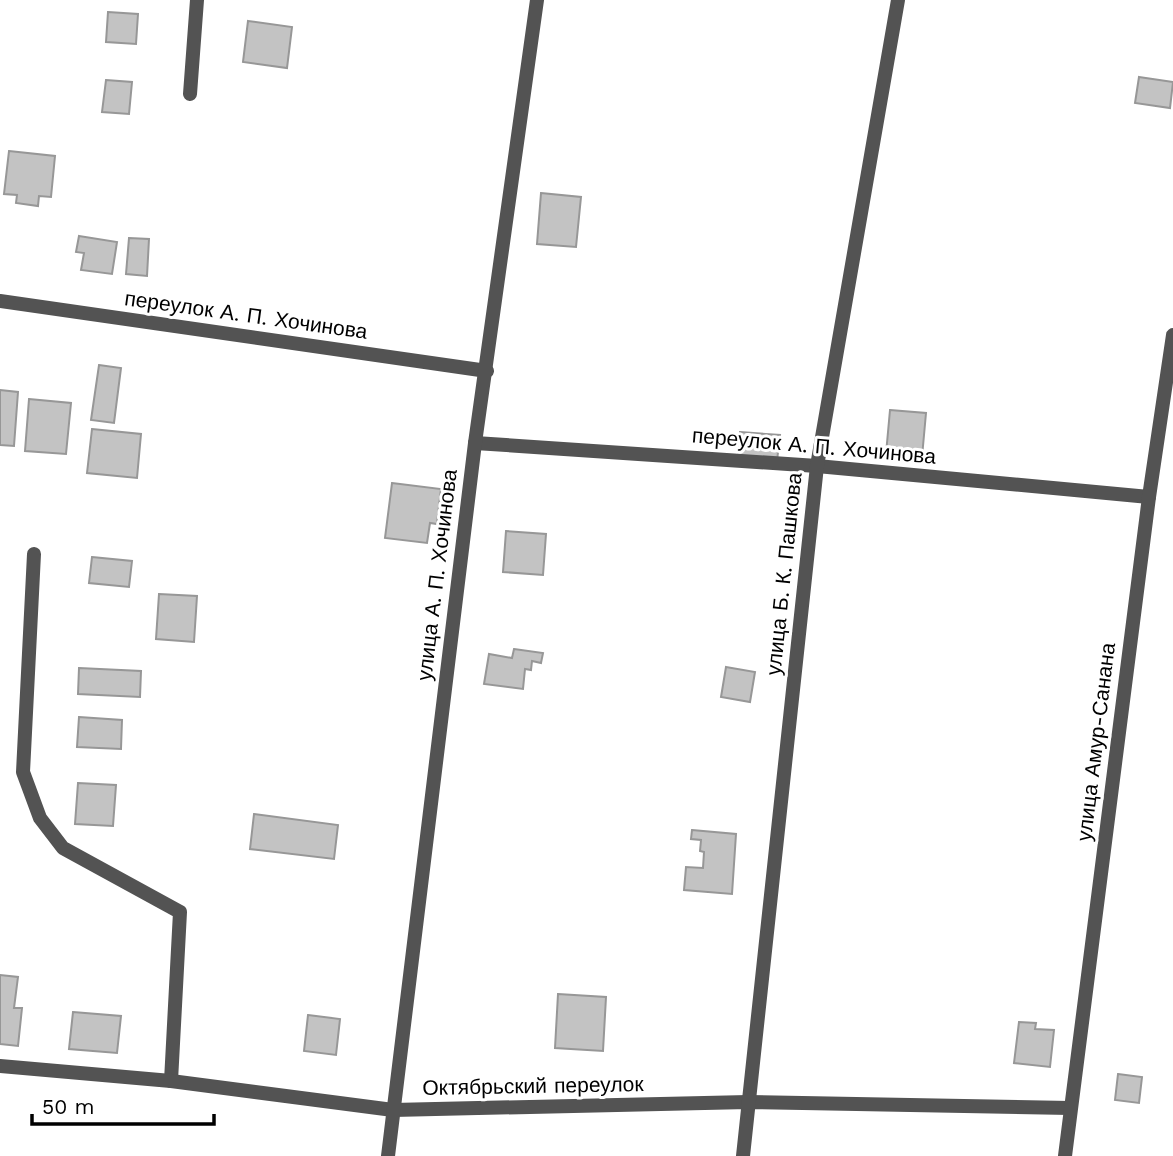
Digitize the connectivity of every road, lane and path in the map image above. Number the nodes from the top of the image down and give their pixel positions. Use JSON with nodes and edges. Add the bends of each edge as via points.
{"nodes":[{"id":1,"x":197,"y":0,"type":"edge"},
{"id":2,"x":537,"y":0,"type":"edge"},
{"id":3,"x":898,"y":0,"type":"edge"},
{"id":4,"x":190,"y":94,"type":"dead end"},
{"id":5,"x":0,"y":301,"type":"edge"},
{"id":6,"x":1173,"y":335,"type":"edge"},
{"id":7,"x":487,"y":371,"type":"junction"},
{"id":8,"x":475,"y":443,"type":"junction"},
{"id":9,"x":817,"y":466,"type":"junction"},
{"id":10,"x":1149,"y":497,"type":"junction"},
{"id":11,"x":34,"y":554,"type":"dead end"},
{"id":12,"x":0,"y":1066,"type":"edge"},
{"id":13,"x":171,"y":1081,"type":"junction"},
{"id":14,"x":748,"y":1102,"type":"junction"},
{"id":15,"x":1070,"y":1108,"type":"junction"},
{"id":16,"x":393,"y":1111,"type":"junction"},
{"id":17,"x":388,"y":1156,"type":"edge"},
{"id":18,"x":743,"y":1156,"type":"edge"},
{"id":19,"x":1065,"y":1156,"type":"edge"}],
"edges":[{"from":1,"to":4,"type":"street"},
{"from":2,"to":7,"type":"street","name":"улица А. П. Хочинова"},
{"from":3,"to":9,"type":"street","name":"улица Б. К. Пашкова"},
{"from":5,"to":7,"type":"street","name":"переулок А. П. Хочинова"},
{"from":6,"to":10,"type":"street","name":"улица Амур-Санана"},
{"from":7,"to":8,"type":"street","name":"улица А. П. Хочинова"},
{"from":8,"to":9,"type":"street","name":"переулок А. П. Хочинова"},
{"from":8,"to":16,"type":"street","name":"улица А. П. Хочинова"},
{"from":9,"to":10,"type":"street","name":"переулок А. П. Хочинова"},
{"from":9,"to":14,"type":"street","name":"улица Б. К. Пашкова"},
{"from":10,"to":15,"type":"street","name":"улица Амур-Санана"},
{"from":11,"to":13,"type":"street","via":[[23,772],[40,818],[63,848],[180,912]]},
{"from":12,"to":13,"type":"street","name":"Октябрьский переулок"},
{"from":13,"to":16,"type":"street","name":"Октябрьский переулок"},
{"from":14,"to":15,"type":"street","name":"Октябрьский переулок"},
{"from":14,"to":16,"type":"street","name":"Октябрьский переулок"},
{"from":14,"to":18,"type":"street","name":"улица Б. К. Пашкова"},
{"from":15,"to":19,"type":"street","name":"улица Амур-Санана"},
{"from":16,"to":17,"type":"street","name":"улица А. П. Хочинова"}]}
